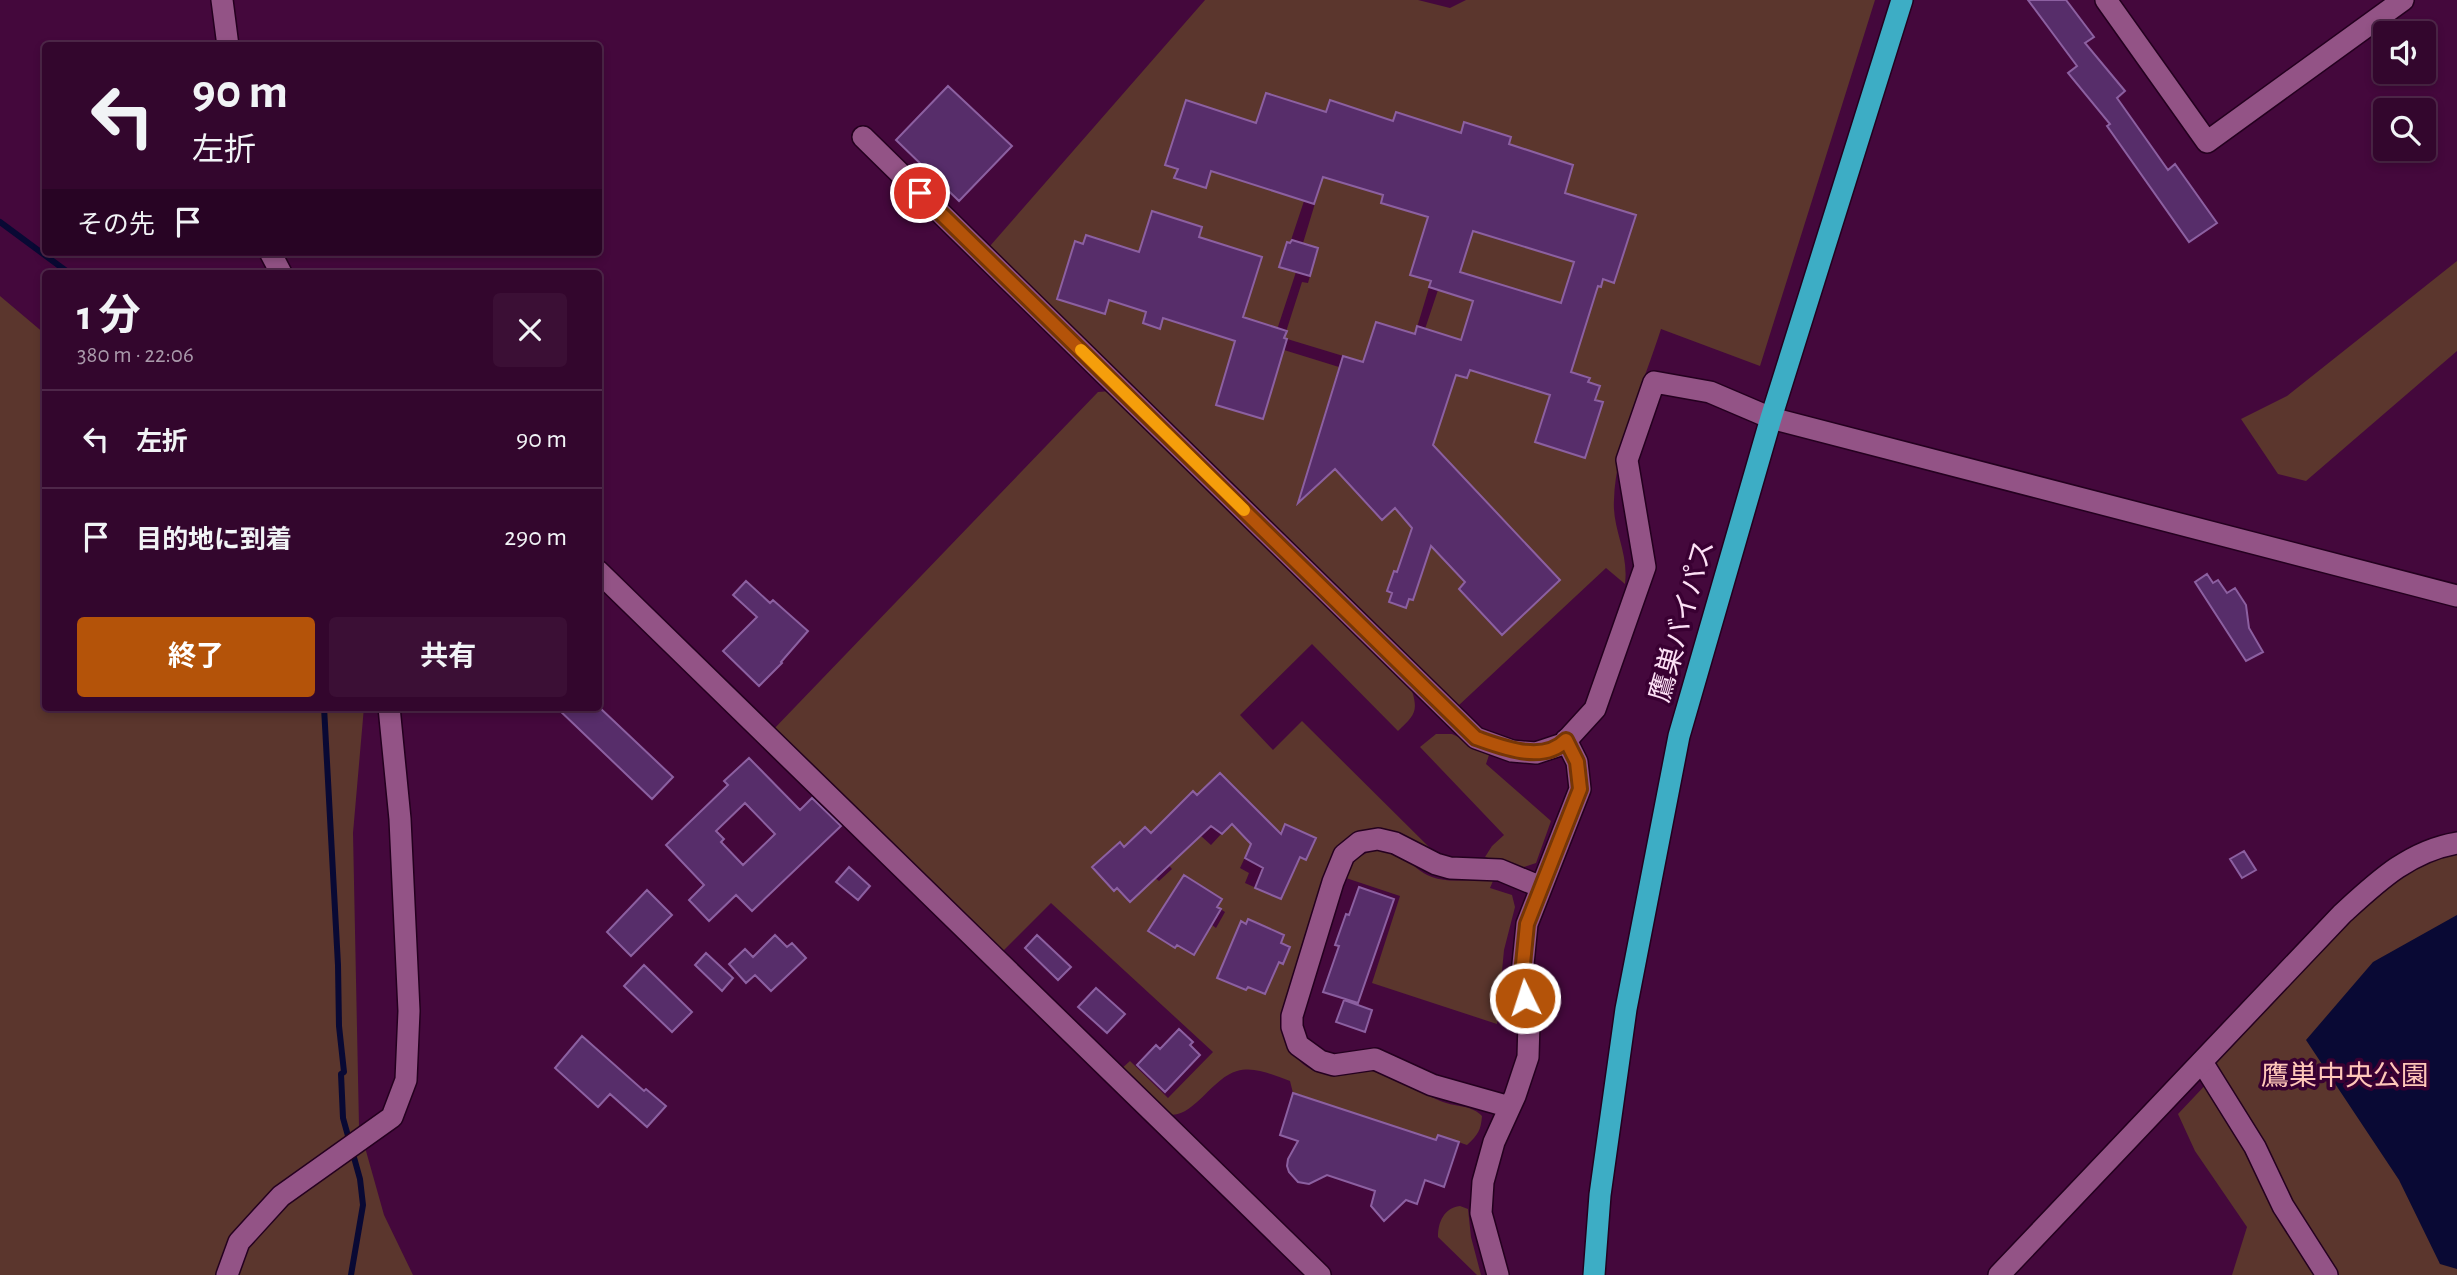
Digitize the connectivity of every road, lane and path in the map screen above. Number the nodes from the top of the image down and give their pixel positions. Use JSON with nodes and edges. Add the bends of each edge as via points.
{"nodes":[{"id":1,"x":222,"y":0,"type":"edge"},
{"id":2,"x":1902,"y":0,"type":"edge"},
{"id":3,"x":2106,"y":0,"type":"edge"},
{"id":4,"x":2403,"y":0,"type":"edge"},
{"id":5,"x":227,"y":42,"type":"edge"},
{"id":6,"x":863,"y":137,"type":"dead end"},
{"id":7,"x":1770,"y":418,"type":"junction"},
{"id":8,"x":602,"y":575,"type":"edge"},
{"id":9,"x":2457,"y":596,"type":"edge"},
{"id":10,"x":389,"y":711,"type":"edge"},
{"id":11,"x":1566,"y":740,"type":"junction"},
{"id":12,"x":2457,"y":842,"type":"edge"},
{"id":13,"x":1541,"y":887,"type":"junction"},
{"id":14,"x":2202,"y":1062,"type":"junction"},
{"id":15,"x":1510,"y":1107,"type":"junction"},
{"id":16,"x":227,"y":1275,"type":"edge"},
{"id":17,"x":1320,"y":1275,"type":"edge"},
{"id":18,"x":1498,"y":1275,"type":"edge"},
{"id":19,"x":1594,"y":1275,"type":"edge"},
{"id":20,"x":1999,"y":1275,"type":"edge"},
{"id":21,"x":2327,"y":1275,"type":"edge"}],
"edges":[{"from":1,"to":5,"type":"street"},
{"from":2,"to":7,"type":"highway","name":"鷹巣バイパス"},
{"from":3,"to":4,"type":"street","via":[[2207,142]]},
{"from":6,"to":11,"type":"street","via":[[1476,738],[1512,751],[1536,753]]},
{"from":7,"to":9,"type":"street"},
{"from":7,"to":11,"type":"street","via":[[1710,392],[1654,382],[1627,460],[1645,567],[1595,709]]},
{"from":7,"to":19,"type":"highway","name":"鷹巣バイパス","via":[[1679,736],[1626,1009],[1600,1195]]},
{"from":8,"to":17,"type":"street"},
{"from":10,"to":16,"type":"street","via":[[400,819],[409,1011],[406,1080],[392,1117],[281,1196],[239,1242]]},
{"from":11,"to":13,"type":"street","via":[[1577,762],[1580,789]]},
{"from":12,"to":14,"type":"street","via":[[2402,863],[2380,879]]},
{"from":13,"to":15,"type":"street","via":[[1527,924],[1522,974],[1528,1056]]},
{"from":13,"to":15,"type":"street","via":[[1500,870],[1436,864],[1395,842],[1360,842],[1344,855],[1333,882],[1292,1016],[1298,1045],[1320,1061],[1334,1065],[1375,1059],[1432,1085]]},
{"from":14,"to":20,"type":"street"},
{"from":14,"to":21,"type":"street"},
{"from":15,"to":18,"type":"street","via":[[1483,1182],[1481,1213]]}]}
